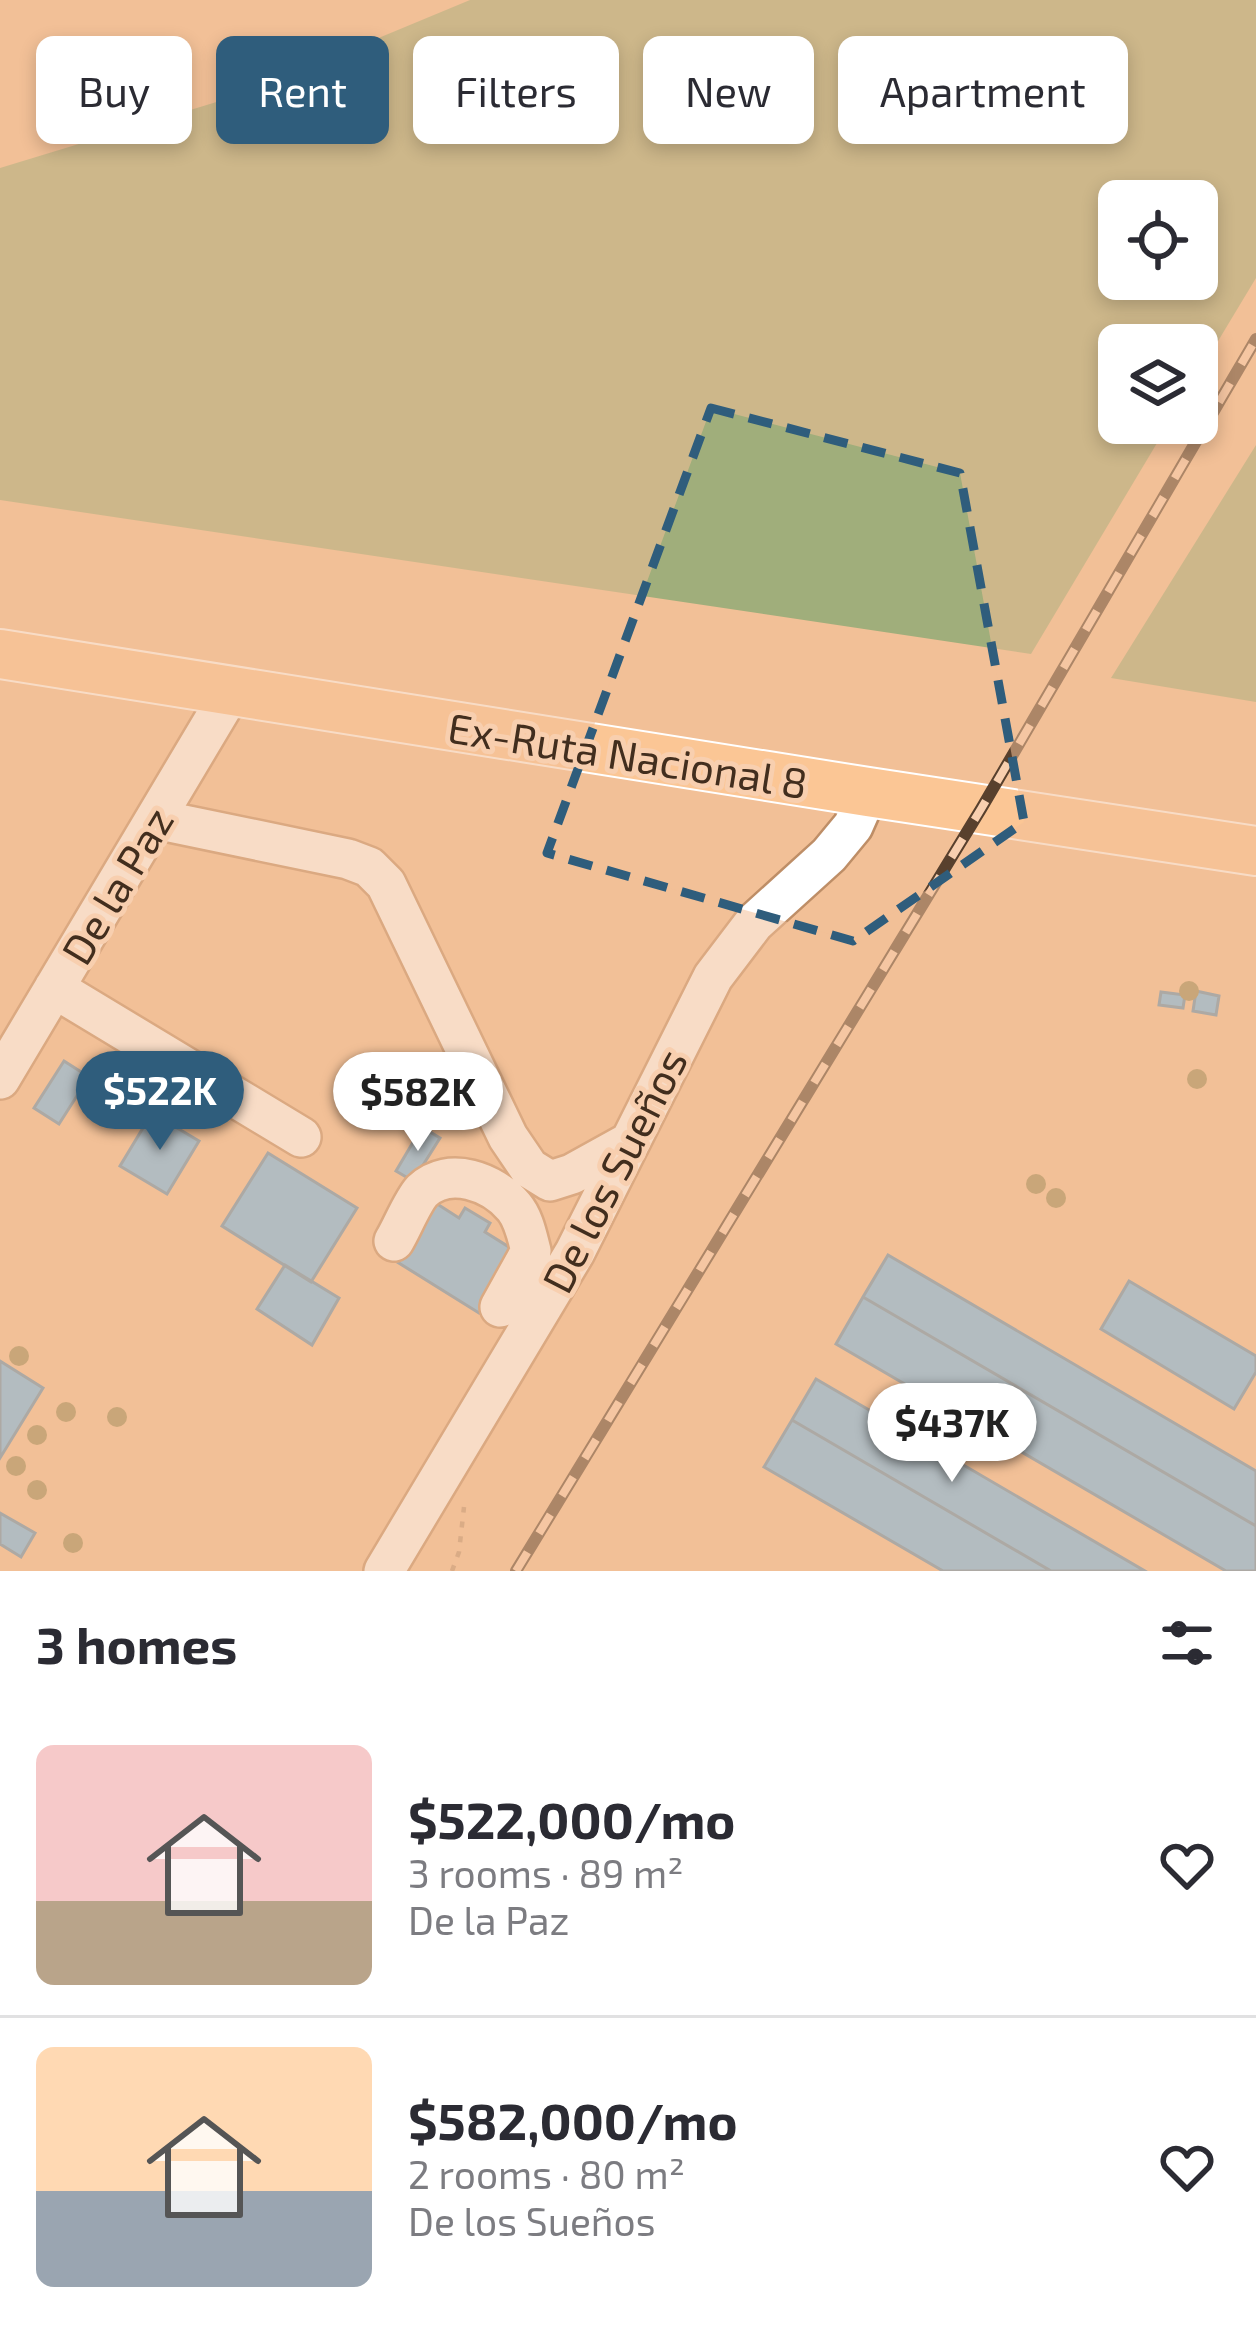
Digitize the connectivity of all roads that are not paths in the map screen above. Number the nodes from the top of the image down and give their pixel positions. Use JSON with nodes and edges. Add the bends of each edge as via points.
{"nodes":[{"id":1,"x":0,"y":654,"type":"edge"},
{"id":2,"x":232,"y":690,"type":"junction"},
{"id":3,"x":868,"y":792,"type":"junction"},
{"id":4,"x":155,"y":819,"type":"junction"},
{"id":5,"x":1256,"y":850,"type":"edge"},
{"id":6,"x":54,"y":988,"type":"junction"},
{"id":7,"x":0,"y":1079,"type":"edge"},
{"id":8,"x":301,"y":1137,"type":"dead end"},
{"id":9,"x":508,"y":1137,"type":"junction"},
{"id":10,"x":628,"y":1143,"type":"junction"},
{"id":11,"x":481,"y":1183,"type":"junction"},
{"id":12,"x":537,"y":1196,"type":"junction"},
{"id":13,"x":394,"y":1241,"type":"dead end"},
{"id":14,"x":575,"y":1252,"type":"junction"},
{"id":15,"x":500,"y":1306,"type":"dead end"},
{"id":16,"x":384,"y":1571,"type":"edge"}],
"edges":[{"from":1,"to":2,"type":"main road","name":"Ex-Ruta Nacional 8"},
{"from":2,"to":3,"type":"main road","name":"Ex-Ruta Nacional 8"},
{"from":2,"to":4,"type":"street","name":"De la Paz"},
{"from":3,"to":5,"type":"main road","name":"Ex-Ruta Nacional 8"},
{"from":3,"to":10,"type":"street","name":"De los Sueños","via":[[829,855],[754,923],[712,976]]},
{"from":4,"to":6,"type":"street","name":"De la Paz"},
{"from":4,"to":9,"type":"street","via":[[369,867],[386,884]]},
{"from":6,"to":7,"type":"street","name":"De la Paz"},
{"from":6,"to":8,"type":"street"},
{"from":9,"to":11,"type":"street","via":[[488,1154]]},
{"from":9,"to":12,"type":"street"},
{"from":10,"to":12,"type":"street"},
{"from":10,"to":14,"type":"street","name":"De los Sueños"},
{"from":11,"to":12,"type":"street"},
{"from":11,"to":13,"type":"street","via":[[445,1179],[422,1191]]},
{"from":12,"to":14,"type":"street","via":[[560,1210]]},
{"from":12,"to":15,"type":"street","via":[[525,1228],[531,1251]]},
{"from":14,"to":16,"type":"street","name":"De los Sueños"}]}
